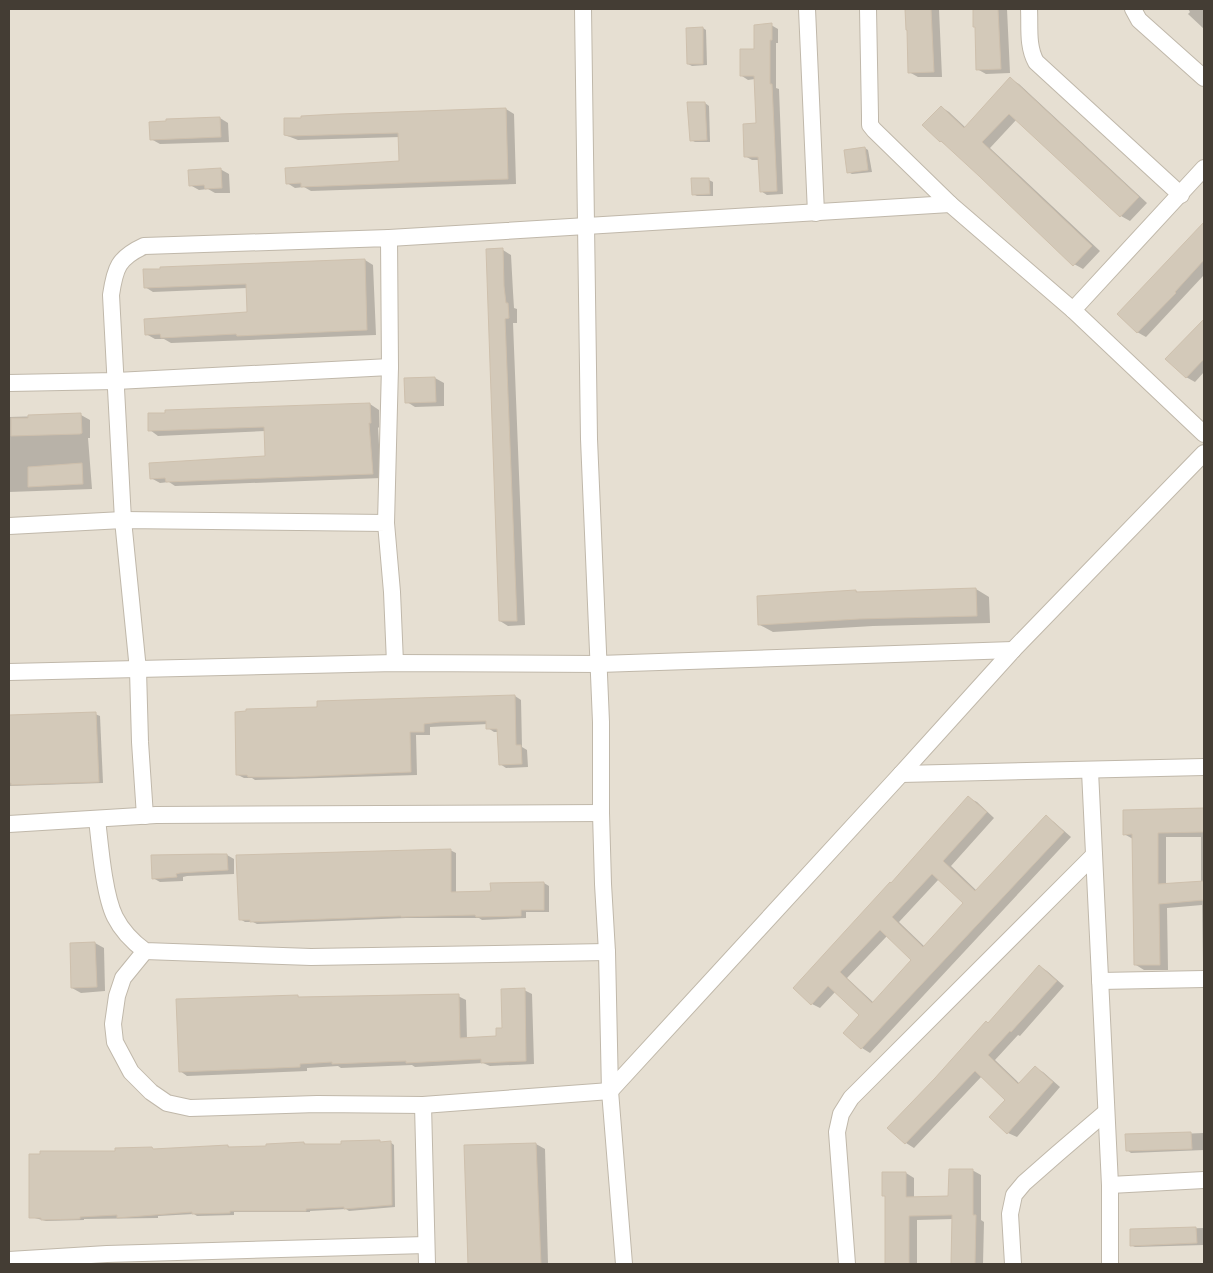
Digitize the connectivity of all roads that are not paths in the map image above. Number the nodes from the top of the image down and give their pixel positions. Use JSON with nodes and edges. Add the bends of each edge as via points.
{"nodes":[{"id":1,"x":583,"y":9,"type":"edge"},
{"id":2,"x":807,"y":9,"type":"edge"},
{"id":3,"x":868,"y":9,"type":"edge"},
{"id":4,"x":1029,"y":9,"type":"edge"},
{"id":5,"x":1133,"y":9,"type":"edge"},
{"id":6,"x":1204,"y":78,"type":"edge"},
{"id":7,"x":1204,"y":168,"type":"edge"},
{"id":8,"x":1181,"y":195,"type":"junction"},
{"id":9,"x":950,"y":204,"type":"junction"},
{"id":10,"x":816,"y":213,"type":"junction"},
{"id":11,"x":587,"y":225,"type":"junction"},
{"id":12,"x":389,"y":238,"type":"junction"},
{"id":13,"x":1073,"y":310,"type":"junction"},
{"id":14,"x":390,"y":367,"type":"junction"},
{"id":15,"x":116,"y":381,"type":"junction"},
{"id":16,"x":9,"y":382,"type":"edge"},
{"id":17,"x":1204,"y":434,"type":"edge"},
{"id":18,"x":1204,"y":453,"type":"edge"},
{"id":19,"x":123,"y":520,"type":"junction"},
{"id":20,"x":386,"y":523,"type":"junction"},
{"id":21,"x":9,"y":526,"type":"edge"},
{"id":22,"x":1013,"y":650,"type":"junction"},
{"id":23,"x":395,"y":663,"type":"junction"},
{"id":24,"x":599,"y":664,"type":"junction"},
{"id":25,"x":138,"y":670,"type":"junction"},
{"id":26,"x":9,"y":672,"type":"edge"},
{"id":27,"x":1204,"y":767,"type":"edge"},
{"id":28,"x":1090,"y":771,"type":"junction"},
{"id":29,"x":901,"y":774,"type":"junction"},
{"id":30,"x":601,"y":813,"type":"junction"},
{"id":31,"x":145,"y":816,"type":"junction"},
{"id":32,"x":96,"y":819,"type":"junction"},
{"id":33,"x":9,"y":824,"type":"edge"},
{"id":34,"x":1094,"y":855,"type":"junction"},
{"id":35,"x":146,"y":951,"type":"junction"},
{"id":36,"x":607,"y":952,"type":"junction"},
{"id":37,"x":1204,"y":978,"type":"edge"},
{"id":38,"x":1100,"y":981,"type":"junction"},
{"id":39,"x":610,"y":1090,"type":"junction"},
{"id":40,"x":423,"y":1105,"type":"junction"},
{"id":41,"x":1106,"y":1112,"type":"junction"},
{"id":42,"x":1204,"y":1180,"type":"edge"},
{"id":43,"x":1110,"y":1185,"type":"junction"},
{"id":44,"x":426,"y":1245,"type":"junction"},
{"id":45,"x":9,"y":1260,"type":"edge"},
{"id":46,"x":427,"y":1264,"type":"edge"},
{"id":47,"x":624,"y":1264,"type":"edge"},
{"id":48,"x":847,"y":1264,"type":"edge"},
{"id":49,"x":1013,"y":1264,"type":"edge"},
{"id":50,"x":1110,"y":1264,"type":"edge"}],
"edges":[{"from":1,"to":11,"type":"street"},
{"from":2,"to":10,"type":"street"},
{"from":3,"to":9,"type":"street","via":[[870,125]]},
{"from":4,"to":8,"type":"street","via":[[1030,45],[1036,62]]},
{"from":5,"to":6,"type":"street","via":[[1139,20]]},
{"from":7,"to":8,"type":"street"},
{"from":8,"to":13,"type":"street"},
{"from":9,"to":10,"type":"street"},
{"from":9,"to":13,"type":"street"},
{"from":10,"to":11,"type":"street"},
{"from":11,"to":12,"type":"street"},
{"from":11,"to":24,"type":"street","via":[[590,440]]},
{"from":12,"to":14,"type":"street"},
{"from":12,"to":15,"type":"street","via":[[144,246],[130,252],[119,264],[111,295]]},
{"from":13,"to":17,"type":"street"},
{"from":14,"to":15,"type":"street"},
{"from":14,"to":20,"type":"street"},
{"from":15,"to":16,"type":"street"},
{"from":15,"to":19,"type":"street"},
{"from":18,"to":22,"type":"street"},
{"from":19,"to":20,"type":"street"},
{"from":19,"to":21,"type":"street"},
{"from":19,"to":25,"type":"street"},
{"from":20,"to":23,"type":"street"},
{"from":22,"to":24,"type":"street"},
{"from":22,"to":29,"type":"street"},
{"from":23,"to":24,"type":"street"},
{"from":23,"to":25,"type":"street"},
{"from":24,"to":30,"type":"street"},
{"from":25,"to":26,"type":"street"},
{"from":25,"to":31,"type":"street"},
{"from":27,"to":28,"type":"street"},
{"from":28,"to":29,"type":"street"},
{"from":28,"to":34,"type":"street"},
{"from":29,"to":39,"type":"street"},
{"from":30,"to":31,"type":"street"},
{"from":30,"to":36,"type":"street"},
{"from":31,"to":32,"type":"street"},
{"from":32,"to":33,"type":"street"},
{"from":32,"to":35,"type":"street","via":[[114,916],[132,941]]},
{"from":34,"to":38,"type":"street"},
{"from":34,"to":48,"type":"street","via":[[851,1098],[841,1114],[836,1132]]},
{"from":35,"to":36,"type":"street","via":[[311,957]]},
{"from":35,"to":40,"type":"street","via":[[123,978],[113,1024],[115,1042],[131,1072],[167,1103],[190,1108]]},
{"from":36,"to":39,"type":"street"},
{"from":37,"to":38,"type":"street"},
{"from":38,"to":41,"type":"street"},
{"from":39,"to":40,"type":"street"},
{"from":39,"to":47,"type":"street"},
{"from":40,"to":44,"type":"street"},
{"from":41,"to":43,"type":"street"},
{"from":41,"to":49,"type":"street","via":[[1050,1159],[1014,1195],[1010,1214]]},
{"from":42,"to":43,"type":"street"},
{"from":43,"to":50,"type":"street"},
{"from":44,"to":45,"type":"street"},
{"from":44,"to":46,"type":"street"}]}
